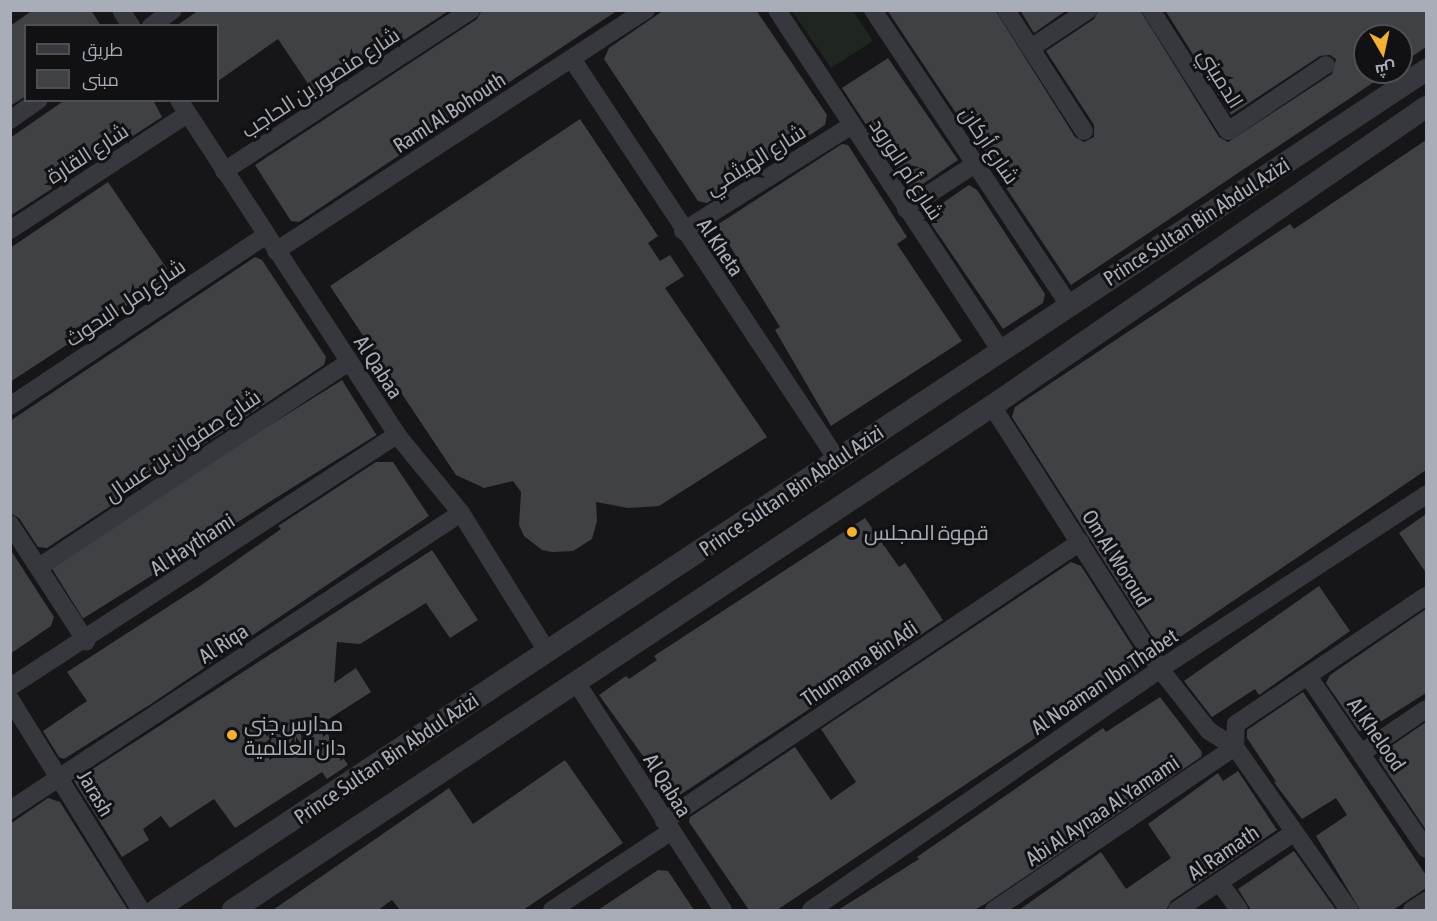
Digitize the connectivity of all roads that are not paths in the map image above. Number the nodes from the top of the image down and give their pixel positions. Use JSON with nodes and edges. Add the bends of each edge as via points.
{"nodes":[{"id":1,"x":121,"y":10,"type":"edge"},
{"id":2,"x":173,"y":10,"type":"edge"},
{"id":3,"x":471,"y":10,"type":"edge"},
{"id":4,"x":646,"y":10,"type":"edge"},
{"id":5,"x":777,"y":10,"type":"edge"},
{"id":6,"x":873,"y":10,"type":"edge"},
{"id":7,"x":1006,"y":10,"type":"edge"},
{"id":8,"x":1088,"y":10,"type":"edge"},
{"id":9,"x":1151,"y":10,"type":"edge"},
{"id":10,"x":130,"y":24,"type":"edge"},
{"id":11,"x":154,"y":24,"type":"edge"},
{"id":12,"x":1031,"y":48,"type":"junction"},
{"id":13,"x":572,"y":59,"type":"junction"},
{"id":14,"x":1326,"y":65,"type":"dead end"},
{"id":15,"x":1426,"y":70,"type":"edge"},
{"id":16,"x":36,"y":102,"type":"edge"},
{"id":17,"x":183,"y":107,"type":"edge"},
{"id":18,"x":1426,"y":107,"type":"edge"},
{"id":19,"x":10,"y":120,"type":"edge"},
{"id":20,"x":852,"y":125,"type":"junction"},
{"id":21,"x":1084,"y":131,"type":"dead end"},
{"id":22,"x":975,"y":164,"type":"junction"},
{"id":23,"x":224,"y":171,"type":"junction"},
{"id":24,"x":906,"y":209,"type":"junction"},
{"id":25,"x":10,"y":230,"type":"edge"},
{"id":26,"x":683,"y":231,"type":"junction"},
{"id":27,"x":265,"y":236,"type":"junction"},
{"id":28,"x":276,"y":251,"type":"junction"},
{"id":29,"x":1069,"y":305,"type":"junction"},
{"id":30,"x":1001,"y":351,"type":"junction"},
{"id":31,"x":349,"y":362,"type":"junction"},
{"id":32,"x":10,"y":406,"type":"edge"},
{"id":33,"x":992,"y":406,"type":"junction"},
{"id":34,"x":397,"y":435,"type":"junction"},
{"id":35,"x":837,"y":459,"type":"junction"},
{"id":36,"x":1426,"y":495,"type":"edge"},
{"id":37,"x":461,"y":513,"type":"junction"},
{"id":38,"x":10,"y":524,"type":"edge"},
{"id":39,"x":1080,"y":542,"type":"junction"},
{"id":40,"x":39,"y":567,"type":"junction"},
{"id":41,"x":1426,"y":596,"type":"edge"},
{"id":42,"x":86,"y":641,"type":"junction"},
{"id":43,"x":548,"y":653,"type":"junction"},
{"id":44,"x":1160,"y":669,"type":"junction"},
{"id":45,"x":1308,"y":676,"type":"junction"},
{"id":46,"x":576,"y":682,"type":"junction"},
{"id":47,"x":10,"y":687,"type":"edge"},
{"id":48,"x":10,"y":699,"type":"edge"},
{"id":49,"x":1426,"y":709,"type":"edge"},
{"id":50,"x":1235,"y":747,"type":"junction"},
{"id":51,"x":1363,"y":752,"type":"junction"},
{"id":52,"x":60,"y":777,"type":"junction"},
{"id":53,"x":10,"y":810,"type":"edge"},
{"id":54,"x":667,"y":826,"type":"junction"},
{"id":55,"x":1295,"y":832,"type":"junction"},
{"id":56,"x":1426,"y":849,"type":"edge"},
{"id":57,"x":1219,"y":882,"type":"junction"},
{"id":58,"x":1426,"y":901,"type":"edge"},
{"id":59,"x":141,"y":910,"type":"edge"},
{"id":60,"x":156,"y":910,"type":"edge"},
{"id":61,"x":233,"y":910,"type":"edge"},
{"id":62,"x":552,"y":910,"type":"edge"},
{"id":63,"x":723,"y":910,"type":"edge"},
{"id":64,"x":811,"y":910,"type":"edge"},
{"id":65,"x":994,"y":910,"type":"edge"},
{"id":66,"x":1177,"y":910,"type":"edge"},
{"id":67,"x":1239,"y":910,"type":"edge"},
{"id":68,"x":1349,"y":910,"type":"edge"},
{"id":69,"x":1413,"y":910,"type":"edge"}],
"edges":[{"from":1,"to":10,"type":"street"},
{"from":2,"to":11,"type":"street"},
{"from":3,"to":23,"type":"street","name":"شارع منصور بن الحاجب"},
{"from":4,"to":13,"type":"street","name":"Raml Al Bohouth"},
{"from":5,"to":20,"type":"street","name":"شارع أم الورود"},
{"from":6,"to":22,"type":"street","name":"شارع أركان"},
{"from":7,"to":12,"type":"street"},
{"from":8,"to":12,"type":"street"},
{"from":9,"to":14,"type":"street","name":"الدميني","via":[[1228,131]]},
{"from":12,"to":21,"type":"street"},
{"from":13,"to":26,"type":"street","name":"Al Kheta"},
{"from":13,"to":28,"type":"street","name":"Raml Al Bohouth"},
{"from":15,"to":29,"type":"street","name":"Prince Sultan Bin Abdul Azizi"},
{"from":16,"to":19,"type":"street"},
{"from":17,"to":23,"type":"street","name":"Al Qabaa"},
{"from":17,"to":25,"type":"street","name":"شارع القارة"},
{"from":18,"to":33,"type":"street","name":"Prince Sultan Bin Abdul Azizi"},
{"from":20,"to":24,"type":"street","name":"شارع أم الورود"},
{"from":20,"to":26,"type":"street","name":"شارع الهيثمي"},
{"from":22,"to":24,"type":"street"},
{"from":22,"to":29,"type":"street","name":"شارع أركان"},
{"from":23,"to":27,"type":"street","name":"Al Qabaa"},
{"from":24,"to":30,"type":"street","name":"شارع أم الورود"},
{"from":26,"to":35,"type":"street","name":"Al Kheta"},
{"from":27,"to":28,"type":"street","name":"Al Qabaa"},
{"from":27,"to":32,"type":"street","name":"شارع رمل البحوث"},
{"from":28,"to":31,"type":"street","name":"Al Qabaa"},
{"from":29,"to":30,"type":"street","name":"Prince Sultan Bin Abdul Azizi"},
{"from":30,"to":35,"type":"street","name":"Prince Sultan Bin Abdul Azizi"},
{"from":31,"to":34,"type":"street","name":"Al Qabaa"},
{"from":31,"to":40,"type":"street","name":"شارع صفوان بن عسال"},
{"from":33,"to":39,"type":"street","name":"Om Al Woroud"},
{"from":33,"to":46,"type":"street","name":"Prince Sultan Bin Abdul Azizi"},
{"from":34,"to":37,"type":"street","name":"Al Qabaa"},
{"from":34,"to":42,"type":"street","name":"Al Haythami"},
{"from":35,"to":43,"type":"street","name":"Prince Sultan Bin Abdul Azizi"},
{"from":36,"to":44,"type":"street","name":"Al Noaman Ibn Thabet"},
{"from":37,"to":43,"type":"street","name":"Al Qabaa"},
{"from":37,"to":52,"type":"street","name":"Al Riqa"},
{"from":38,"to":40,"type":"street"},
{"from":39,"to":44,"type":"street","name":"Om Al Woroud"},
{"from":39,"to":54,"type":"street","name":"Thumama Bin Adi"},
{"from":40,"to":42,"type":"street"},
{"from":41,"to":45,"type":"street"},
{"from":42,"to":47,"type":"street","name":"Al Haythami"},
{"from":43,"to":60,"type":"street","name":"Prince Sultan Bin Abdul Azizi"},
{"from":44,"to":50,"type":"street","name":"Om Al Woroud","via":[[1209,731]]},
{"from":44,"to":64,"type":"street","name":"Al Noaman Ibn Thabet"},
{"from":45,"to":50,"type":"street","via":[[1236,724]]},
{"from":45,"to":51,"type":"street","name":"Al Khelood"},
{"from":46,"to":54,"type":"street","name":"Al Qabaa"},
{"from":46,"to":61,"type":"street","name":"Prince Sultan Bin Abdul Azizi"},
{"from":48,"to":52,"type":"street","name":"Jarash"},
{"from":49,"to":51,"type":"street"},
{"from":50,"to":55,"type":"street"},
{"from":50,"to":65,"type":"street","name":"Abi Al Aynaa Al Yamami"},
{"from":51,"to":56,"type":"street","name":"Al Khelood"},
{"from":52,"to":53,"type":"street","name":"Al Riqa"},
{"from":52,"to":59,"type":"street","name":"Jarash"},
{"from":54,"to":62,"type":"street","name":"Thumama Bin Adi"},
{"from":54,"to":63,"type":"street","name":"Al Qabaa"},
{"from":55,"to":57,"type":"street","name":"Al Ramath"},
{"from":55,"to":68,"type":"street"},
{"from":57,"to":66,"type":"street","name":"Al Ramath"},
{"from":57,"to":67,"type":"street"},
{"from":58,"to":69,"type":"street"}]}
